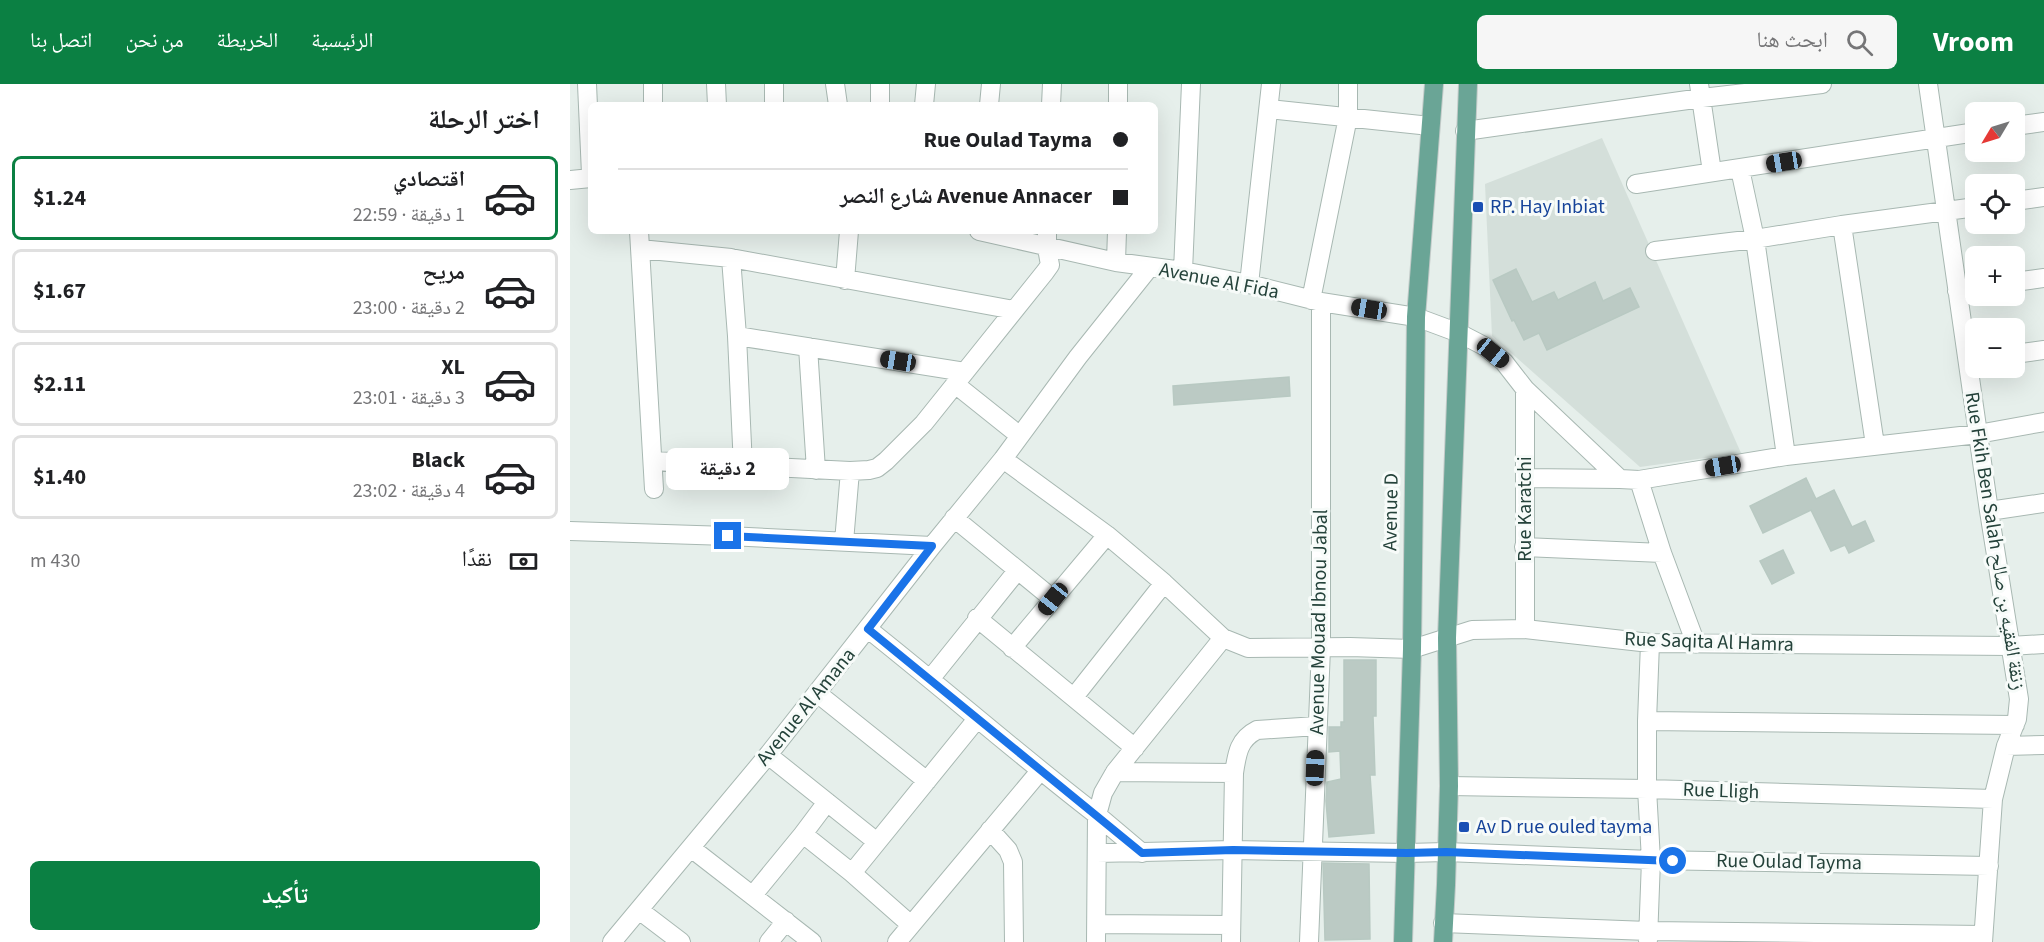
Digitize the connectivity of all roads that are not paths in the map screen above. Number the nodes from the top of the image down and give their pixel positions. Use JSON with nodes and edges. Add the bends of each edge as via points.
{"nodes":[{"id":1,"x":586,"y":84,"type":"edge"},
{"id":2,"x":652,"y":84,"type":"edge"},
{"id":3,"x":716,"y":84,"type":"edge"},
{"id":4,"x":774,"y":84,"type":"edge"},
{"id":5,"x":835,"y":84,"type":"edge"},
{"id":6,"x":880,"y":84,"type":"edge"},
{"id":7,"x":926,"y":84,"type":"edge"},
{"id":8,"x":992,"y":84,"type":"edge"},
{"id":9,"x":1052,"y":84,"type":"edge"},
{"id":10,"x":1118,"y":84,"type":"edge"},
{"id":11,"x":1191,"y":84,"type":"edge"},
{"id":12,"x":1271,"y":84,"type":"edge"},
{"id":13,"x":1348,"y":84,"type":"edge"},
{"id":14,"x":1434,"y":84,"type":"edge"},
{"id":15,"x":1468,"y":84,"type":"edge"},
{"id":16,"x":1822,"y":84,"type":"edge"},
{"id":17,"x":1928,"y":84,"type":"edge"},
{"id":18,"x":1701,"y":91,"type":"edge"},
{"id":19,"x":653,"y":102,"type":"edge"},
{"id":20,"x":717,"y":102,"type":"edge"},
{"id":21,"x":774,"y":102,"type":"edge"},
{"id":22,"x":838,"y":102,"type":"edge"},
{"id":23,"x":880,"y":102,"type":"edge"},
{"id":24,"x":924,"y":102,"type":"edge"},
{"id":25,"x":989,"y":102,"type":"edge"},
{"id":26,"x":1051,"y":102,"type":"edge"},
{"id":27,"x":1118,"y":102,"type":"edge"},
{"id":28,"x":1269,"y":109,"type":"junction"},
{"id":29,"x":1348,"y":117,"type":"junction"},
{"id":30,"x":588,"y":121,"type":"edge"},
{"id":31,"x":2044,"y":122,"type":"edge"},
{"id":32,"x":2025,"y":125,"type":"edge"},
{"id":33,"x":1430,"y":126,"type":"junction"},
{"id":34,"x":1465,"y":131,"type":"junction"},
{"id":35,"x":1965,"y":133,"type":"edge"},
{"id":36,"x":1935,"y":137,"type":"junction"},
{"id":37,"x":1740,"y":169,"type":"junction"},
{"id":38,"x":1712,"y":172,"type":"junction"},
{"id":39,"x":588,"y":177,"type":"edge"},
{"id":40,"x":570,"y":180,"type":"edge"},
{"id":41,"x":1636,"y":184,"type":"dead end"},
{"id":42,"x":2044,"y":197,"type":"edge"},
{"id":43,"x":2025,"y":200,"type":"edge"},
{"id":44,"x":1965,"y":209,"type":"edge"},
{"id":45,"x":1945,"y":212,"type":"junction"},
{"id":46,"x":1842,"y":225,"type":"junction"},
{"id":47,"x":849,"y":234,"type":"edge"},
{"id":48,"x":1004,"y":234,"type":"edge"},
{"id":49,"x":1117,"y":234,"type":"edge"},
{"id":50,"x":1047,"y":239,"type":"edge"},
{"id":51,"x":1755,"y":239,"type":"junction"},
{"id":52,"x":639,"y":240,"type":"edge"},
{"id":53,"x":1655,"y":251,"type":"dead end"},
{"id":54,"x":731,"y":258,"type":"junction"},
{"id":55,"x":1116,"y":262,"type":"junction"},
{"id":56,"x":1149,"y":268,"type":"junction"},
{"id":57,"x":1183,"y":271,"type":"junction"},
{"id":58,"x":2044,"y":278,"type":"edge"},
{"id":59,"x":845,"y":280,"type":"junction"},
{"id":60,"x":2025,"y":281,"type":"edge"},
{"id":61,"x":1249,"y":284,"type":"junction"},
{"id":62,"x":1965,"y":290,"type":"edge"},
{"id":63,"x":1957,"y":291,"type":"junction"},
{"id":64,"x":1316,"y":301,"type":"junction"},
{"id":65,"x":1014,"y":310,"type":"junction"},
{"id":66,"x":1416,"y":316,"type":"junction"},
{"id":67,"x":1965,"y":328,"type":"edge"},
{"id":68,"x":1459,"y":333,"type":"junction"},
{"id":69,"x":737,"y":336,"type":"junction"},
{"id":70,"x":808,"y":347,"type":"junction"},
{"id":71,"x":2044,"y":350,"type":"edge"},
{"id":72,"x":2025,"y":353,"type":"edge"},
{"id":73,"x":960,"y":378,"type":"junction"},
{"id":74,"x":1973,"y":378,"type":"edge"},
{"id":75,"x":1525,"y":389,"type":"junction"},
{"id":76,"x":2044,"y":422,"type":"edge"},
{"id":77,"x":1978,"y":434,"type":"junction"},
{"id":78,"x":1020,"y":436,"type":"junction"},
{"id":79,"x":1875,"y":445,"type":"junction"},
{"id":80,"x":1786,"y":456,"type":"junction"},
{"id":81,"x":1003,"y":459,"type":"junction"},
{"id":82,"x":653,"y":461,"type":"junction"},
{"id":83,"x":742,"y":466,"type":"junction"},
{"id":84,"x":816,"y":470,"type":"junction"},
{"id":85,"x":850,"y":471,"type":"junction"},
{"id":86,"x":1524,"y":478,"type":"junction"},
{"id":87,"x":1620,"y":479,"type":"junction"},
{"id":88,"x":1639,"y":480,"type":"junction"},
{"id":89,"x":654,"y":489,"type":"dead end"},
{"id":90,"x":2044,"y":503,"type":"edge"},
{"id":91,"x":1989,"y":511,"type":"junction"},
{"id":92,"x":954,"y":518,"type":"junction"},
{"id":93,"x":570,"y":531,"type":"edge"},
{"id":94,"x":1107,"y":535,"type":"junction"},
{"id":95,"x":844,"y":542,"type":"junction"},
{"id":96,"x":932,"y":546,"type":"junction"},
{"id":97,"x":1524,"y":546,"type":"junction"},
{"id":98,"x":1662,"y":553,"type":"junction"},
{"id":99,"x":1017,"y":571,"type":"junction"},
{"id":100,"x":1164,"y":583,"type":"junction"},
{"id":101,"x":1053,"y":599,"type":"junction"},
{"id":102,"x":977,"y":618,"type":"junction"},
{"id":103,"x":1525,"y":628,"type":"junction"},
{"id":104,"x":868,"y":629,"type":"junction"},
{"id":105,"x":1223,"y":638,"type":"junction"},
{"id":106,"x":1447,"y":638,"type":"junction"},
{"id":107,"x":1650,"y":643,"type":"junction"},
{"id":108,"x":1696,"y":644,"type":"junction"},
{"id":109,"x":2044,"y":644,"type":"edge"},
{"id":110,"x":2010,"y":646,"type":"junction"},
{"id":111,"x":1012,"y":648,"type":"junction"},
{"id":112,"x":1321,"y":648,"type":"junction"},
{"id":113,"x":1412,"y":649,"type":"junction"},
{"id":114,"x":931,"y":678,"type":"junction"},
{"id":115,"x":817,"y":693,"type":"junction"},
{"id":116,"x":1074,"y":697,"type":"junction"},
{"id":117,"x":977,"y":719,"type":"junction"},
{"id":118,"x":1647,"y":721,"type":"junction"},
{"id":119,"x":2016,"y":725,"type":"junction"},
{"id":120,"x":1317,"y":726,"type":"junction"},
{"id":121,"x":2044,"y":745,"type":"edge"},
{"id":122,"x":2006,"y":746,"type":"junction"},
{"id":123,"x":1135,"y":748,"type":"junction"},
{"id":124,"x":768,"y":755,"type":"junction"},
{"id":125,"x":1040,"y":771,"type":"junction"},
{"id":126,"x":1115,"y":772,"type":"junction"},
{"id":127,"x":1234,"y":772,"type":"junction"},
{"id":128,"x":927,"y":781,"type":"junction"},
{"id":129,"x":1449,"y":786,"type":"junction"},
{"id":130,"x":1647,"y":789,"type":"junction"},
{"id":131,"x":1993,"y":799,"type":"junction"},
{"id":132,"x":827,"y":802,"type":"junction"},
{"id":133,"x":1097,"y":815,"type":"junction"},
{"id":134,"x":990,"y":830,"type":"junction"},
{"id":135,"x":803,"y":834,"type":"junction"},
{"id":136,"x":877,"y":842,"type":"junction"},
{"id":137,"x":1098,"y":846,"type":"junction"},
{"id":138,"x":691,"y":848,"type":"junction"},
{"id":139,"x":1233,"y":850,"type":"junction"},
{"id":140,"x":1312,"y":851,"type":"junction"},
{"id":141,"x":1446,"y":852,"type":"junction"},
{"id":142,"x":1142,"y":853,"type":"junction"},
{"id":143,"x":1407,"y":853,"type":"junction"},
{"id":144,"x":1651,"y":860,"type":"junction"},
{"id":145,"x":1989,"y":866,"type":"junction"},
{"id":146,"x":852,"y":873,"type":"junction"},
{"id":147,"x":753,"y":895,"type":"junction"},
{"id":148,"x":639,"y":910,"type":"junction"},
{"id":149,"x":786,"y":921,"type":"junction"},
{"id":150,"x":1443,"y":923,"type":"junction"},
{"id":151,"x":911,"y":925,"type":"junction"},
{"id":152,"x":1096,"y":933,"type":"edge"},
{"id":153,"x":1171,"y":934,"type":"edge"},
{"id":154,"x":1231,"y":934,"type":"edge"},
{"id":155,"x":1648,"y":936,"type":"edge"},
{"id":156,"x":1983,"y":938,"type":"edge"},
{"id":157,"x":612,"y":942,"type":"edge"},
{"id":158,"x":681,"y":942,"type":"edge"},
{"id":159,"x":769,"y":942,"type":"edge"},
{"id":160,"x":812,"y":942,"type":"edge"},
{"id":161,"x":897,"y":942,"type":"edge"},
{"id":162,"x":1014,"y":942,"type":"edge"},
{"id":163,"x":1310,"y":942,"type":"edge"},
{"id":164,"x":1403,"y":942,"type":"edge"},
{"id":165,"x":1443,"y":942,"type":"edge"}],
"edges":[{"from":1,"to":30,"type":"street"},
{"from":2,"to":19,"type":"street"},
{"from":3,"to":20,"type":"street"},
{"from":4,"to":21,"type":"street"},
{"from":5,"to":22,"type":"street"},
{"from":6,"to":23,"type":"street"},
{"from":7,"to":24,"type":"street"},
{"from":8,"to":25,"type":"street"},
{"from":9,"to":26,"type":"street"},
{"from":10,"to":27,"type":"street"},
{"from":11,"to":57,"type":"street"},
{"from":12,"to":28,"type":"street"},
{"from":13,"to":29,"type":"street","name":"Avenue Mouad Ibnou Jabal"},
{"from":14,"to":33,"type":"main road","name":"Avenue D"},
{"from":15,"to":34,"type":"main road"},
{"from":16,"to":18,"type":"street"},
{"from":17,"to":36,"type":"street","name":"Rue Fkih Ben Salah زنقة الفقيه بن صالح"},
{"from":18,"to":34,"type":"street"},
{"from":18,"to":38,"type":"street"},
{"from":28,"to":29,"type":"street"},
{"from":28,"to":61,"type":"street"},
{"from":29,"to":33,"type":"street"},
{"from":29,"to":64,"type":"street","name":"Avenue Mouad Ibnou Jabal"},
{"from":31,"to":32,"type":"street"},
{"from":33,"to":66,"type":"main road","name":"Avenue D"},
{"from":34,"to":68,"type":"main road"},
{"from":35,"to":36,"type":"street"},
{"from":36,"to":37,"type":"street"},
{"from":36,"to":45,"type":"street","name":"Rue Fkih Ben Salah زنقة الفقيه بن صالح"},
{"from":37,"to":38,"type":"street"},
{"from":37,"to":51,"type":"street"},
{"from":38,"to":41,"type":"street"},
{"from":39,"to":40,"type":"street"},
{"from":42,"to":43,"type":"street"},
{"from":44,"to":45,"type":"street"},
{"from":45,"to":46,"type":"street"},
{"from":45,"to":63,"type":"street","name":"Rue Fkih Ben Salah زنقة الفقيه بن صالح"},
{"from":46,"to":51,"type":"street"},
{"from":46,"to":79,"type":"street"},
{"from":47,"to":59,"type":"street"},
{"from":48,"to":50,"type":"street","name":"Avenue Al Fida"},
{"from":49,"to":55,"type":"street"},
{"from":50,"to":55,"type":"street","name":"Avenue Al Fida"},
{"from":50,"to":65,"type":"street","via":[[1050,265]]},
{"from":51,"to":53,"type":"street"},
{"from":51,"to":80,"type":"street"},
{"from":52,"to":54,"type":"street"},
{"from":52,"to":82,"type":"street"},
{"from":54,"to":59,"type":"street"},
{"from":54,"to":69,"type":"street"},
{"from":55,"to":56,"type":"street","name":"Avenue Al Fida"},
{"from":56,"to":57,"type":"street","name":"Avenue Al Fida"},
{"from":56,"to":78,"type":"street","name":"Avenue Al Amana"},
{"from":57,"to":61,"type":"street","name":"Avenue Al Fida"},
{"from":58,"to":60,"type":"street"},
{"from":59,"to":65,"type":"street"},
{"from":61,"to":64,"type":"street","name":"Avenue Al Fida"},
{"from":62,"to":63,"type":"street"},
{"from":63,"to":67,"type":"street","name":"Rue Fkih Ben Salah زنقة الفقيه بن صالح"},
{"from":64,"to":66,"type":"street","name":"Avenue Al Fida"},
{"from":64,"to":112,"type":"street","name":"Avenue Mouad Ibnou Jabal"},
{"from":65,"to":73,"type":"street"},
{"from":66,"to":68,"type":"street","name":"Avenue Al Fida"},
{"from":66,"to":113,"type":"main road","name":"Avenue D"},
{"from":68,"to":75,"type":"street","name":"Avenue Al Fida","via":[[1504,362]]},
{"from":68,"to":106,"type":"main road"},
{"from":69,"to":70,"type":"street"},
{"from":69,"to":83,"type":"street"},
{"from":70,"to":73,"type":"street"},
{"from":70,"to":84,"type":"street"},
{"from":71,"to":72,"type":"street"},
{"from":73,"to":78,"type":"street"},
{"from":73,"to":85,"type":"street","via":[[924,423],[886,461],[877,468]]},
{"from":74,"to":77,"type":"street","name":"Rue Fkih Ben Salah زنقة الفقيه بن صالح"},
{"from":75,"to":86,"type":"street","name":"Rue Karatchi"},
{"from":75,"to":87,"type":"street","name":"Avenue Al Fida"},
{"from":76,"to":77,"type":"street"},
{"from":77,"to":79,"type":"street"},
{"from":77,"to":91,"type":"street","name":"Rue Fkih Ben Salah زنقة الفقيه بن صالح"},
{"from":78,"to":81,"type":"street","name":"Avenue Al Amana"},
{"from":79,"to":80,"type":"street"},
{"from":80,"to":88,"type":"street"},
{"from":81,"to":92,"type":"street","name":"Avenue Al Amana"},
{"from":81,"to":94,"type":"street"},
{"from":82,"to":83,"type":"street"},
{"from":82,"to":89,"type":"street"},
{"from":83,"to":84,"type":"street"},
{"from":84,"to":85,"type":"street"},
{"from":85,"to":95,"type":"street"},
{"from":86,"to":87,"type":"street"},
{"from":86,"to":97,"type":"street","name":"Rue Karatchi"},
{"from":87,"to":88,"type":"street"},
{"from":88,"to":98,"type":"street"},
{"from":90,"to":91,"type":"street"},
{"from":91,"to":110,"type":"street","name":"Rue Fkih Ben Salah زنقة الفقيه بن صالح"},
{"from":92,"to":96,"type":"street","name":"Avenue Al Amana"},
{"from":92,"to":99,"type":"street"},
{"from":93,"to":95,"type":"street"},
{"from":94,"to":100,"type":"street"},
{"from":94,"to":101,"type":"street"},
{"from":95,"to":96,"type":"street"},
{"from":96,"to":104,"type":"street","name":"Avenue Al Amana"},
{"from":97,"to":98,"type":"street"},
{"from":97,"to":103,"type":"street","name":"Rue Karatchi"},
{"from":98,"to":108,"type":"street"},
{"from":99,"to":101,"type":"street"},
{"from":99,"to":102,"type":"street"},
{"from":100,"to":105,"type":"street"},
{"from":100,"to":116,"type":"street"},
{"from":101,"to":111,"type":"street"},
{"from":102,"to":111,"type":"street"},
{"from":102,"to":114,"type":"street"},
{"from":103,"to":106,"type":"street","name":"Rue Saqita Al Hamra","via":[[1472,630]]},
{"from":103,"to":107,"type":"street","name":"Rue Saqita Al Hamra"},
{"from":104,"to":114,"type":"street"},
{"from":104,"to":115,"type":"street","name":"Avenue Al Amana"},
{"from":105,"to":112,"type":"street","name":"Rue Saqita Al Hamra","via":[[1248,648]]},
{"from":105,"to":123,"type":"street"},
{"from":106,"to":113,"type":"street","name":"Rue Saqita Al Hamra"},
{"from":106,"to":129,"type":"main road"},
{"from":107,"to":108,"type":"street","name":"Rue Saqita Al Hamra"},
{"from":107,"to":118,"type":"street"},
{"from":108,"to":110,"type":"street","name":"Rue Saqita Al Hamra"},
{"from":109,"to":110,"type":"street","name":"Rue Saqita Al Hamra"},
{"from":110,"to":119,"type":"street","name":"Rue Fkih Ben Salah زنقة الفقيه بن صالح","via":[[2019,699]]},
{"from":111,"to":116,"type":"street"},
{"from":112,"to":113,"type":"street","name":"Rue Saqita Al Hamra"},
{"from":112,"to":120,"type":"street","name":"Avenue Mouad Ibnou Jabal"},
{"from":113,"to":143,"type":"main road","name":"Avenue D"},
{"from":114,"to":117,"type":"street"},
{"from":115,"to":124,"type":"street","name":"Avenue Al Amana"},
{"from":115,"to":128,"type":"street"},
{"from":116,"to":123,"type":"street"},
{"from":117,"to":125,"type":"street"},
{"from":117,"to":128,"type":"street"},
{"from":118,"to":119,"type":"street"},
{"from":118,"to":130,"type":"street"},
{"from":119,"to":122,"type":"street","name":"Rue Fkih Ben Salah زنقة الفقيه بن صالح"},
{"from":120,"to":127,"type":"street","via":[[1275,727],[1250,733],[1238,748]]},
{"from":120,"to":140,"type":"street","name":"Avenue Mouad Ibnou Jabal"},
{"from":121,"to":122,"type":"street"},
{"from":122,"to":131,"type":"street","name":"Rue Fkih Ben Salah زنقة الفقيه بن صالح"},
{"from":123,"to":126,"type":"street"},
{"from":124,"to":132,"type":"street"},
{"from":124,"to":138,"type":"street","name":"Avenue Al Amana"},
{"from":125,"to":133,"type":"street"},
{"from":125,"to":134,"type":"street"},
{"from":126,"to":127,"type":"street"},
{"from":126,"to":133,"type":"street"},
{"from":127,"to":139,"type":"street"},
{"from":128,"to":136,"type":"street"},
{"from":129,"to":130,"type":"street","name":"Rue Lligh"},
{"from":129,"to":141,"type":"main road"},
{"from":130,"to":131,"type":"street","name":"Rue Lligh"},
{"from":130,"to":144,"type":"street"},
{"from":131,"to":145,"type":"street","name":"Rue Fkih Ben Salah زنقة الفقيه بن صالح"},
{"from":132,"to":135,"type":"street"},
{"from":132,"to":136,"type":"street"},
{"from":133,"to":137,"type":"street"},
{"from":133,"to":142,"type":"street"},
{"from":134,"to":151,"type":"street"},
{"from":134,"to":162,"type":"street","via":[[1013,862]]},
{"from":135,"to":146,"type":"street"},
{"from":135,"to":147,"type":"street"},
{"from":136,"to":146,"type":"street"},
{"from":137,"to":142,"type":"street","name":"Rue Oulad Tayma"},
{"from":137,"to":152,"type":"street"},
{"from":138,"to":147,"type":"street"},
{"from":138,"to":148,"type":"street","name":"Avenue Al Amana"},
{"from":139,"to":140,"type":"street","name":"Rue Oulad Tayma"},
{"from":139,"to":142,"type":"street","name":"Rue Oulad Tayma"},
{"from":139,"to":154,"type":"street"},
{"from":140,"to":143,"type":"street","name":"Rue Oulad Tayma"},
{"from":140,"to":163,"type":"street","name":"Avenue Mouad Ibnou Jabal"},
{"from":141,"to":143,"type":"street","name":"Rue Oulad Tayma"},
{"from":141,"to":144,"type":"street","name":"Rue Oulad Tayma"},
{"from":141,"to":150,"type":"main road"},
{"from":143,"to":164,"type":"main road","name":"Avenue D"},
{"from":144,"to":145,"type":"street","name":"Rue Oulad Tayma"},
{"from":144,"to":155,"type":"street"},
{"from":145,"to":156,"type":"street","name":"Rue Fkih Ben Salah زنقة الفقيه بن صالح"},
{"from":146,"to":151,"type":"street"},
{"from":147,"to":149,"type":"street"},
{"from":148,"to":157,"type":"street","name":"Avenue Al Amana"},
{"from":148,"to":158,"type":"street"},
{"from":149,"to":159,"type":"street"},
{"from":149,"to":160,"type":"street"},
{"from":150,"to":155,"type":"street"},
{"from":150,"to":165,"type":"main road"},
{"from":151,"to":161,"type":"street"},
{"from":152,"to":153,"type":"street"},
{"from":153,"to":154,"type":"street"},
{"from":155,"to":156,"type":"street"}]}
